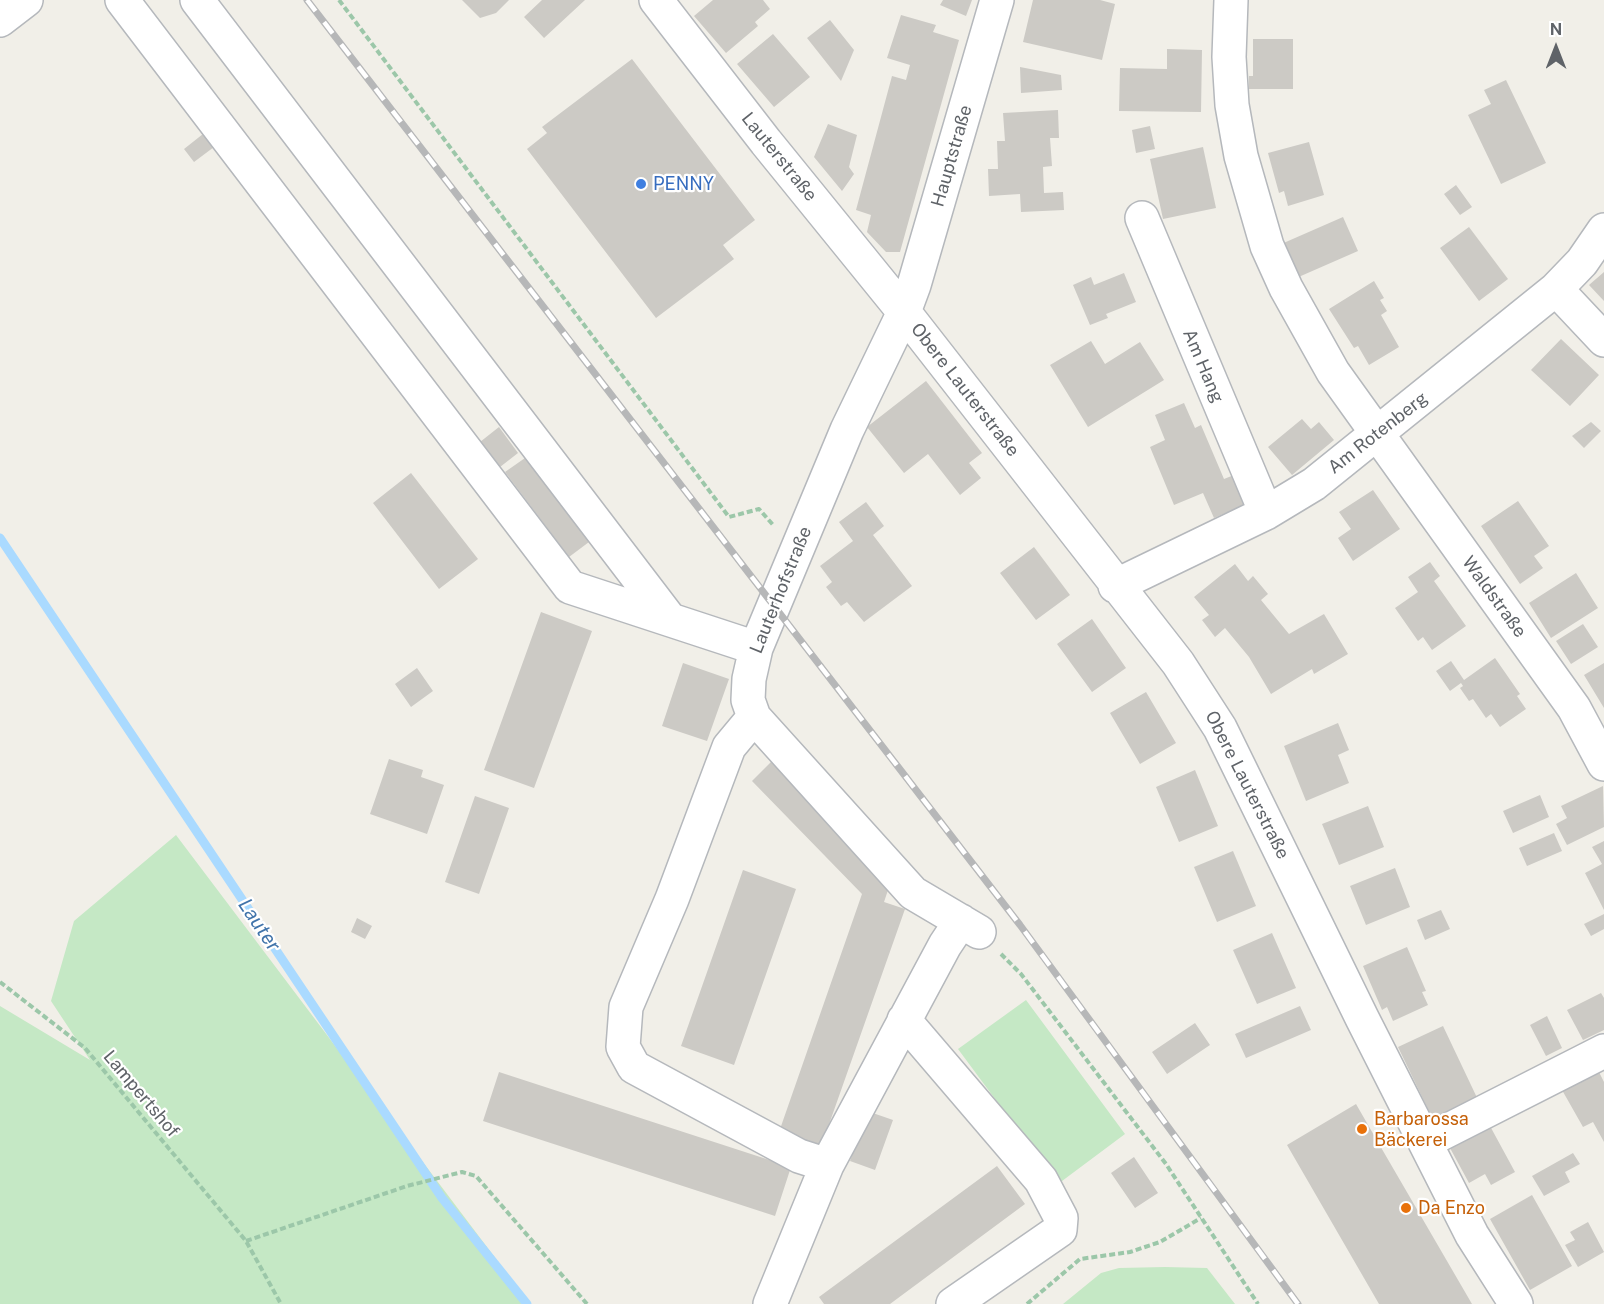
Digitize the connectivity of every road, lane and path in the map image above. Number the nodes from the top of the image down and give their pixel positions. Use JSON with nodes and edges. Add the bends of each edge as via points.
{"nodes":[{"id":1,"x":26,"y":0,"type":"edge"},
{"id":2,"x":122,"y":0,"type":"edge"},
{"id":3,"x":197,"y":0,"type":"edge"},
{"id":4,"x":339,"y":0,"type":"edge"},
{"id":5,"x":656,"y":0,"type":"edge"},
{"id":6,"x":997,"y":0,"type":"edge"},
{"id":7,"x":1231,"y":0,"type":"edge"},
{"id":8,"x":0,"y":20,"type":"edge"},
{"id":9,"x":1142,"y":218,"type":"dead end"},
{"id":10,"x":1604,"y":230,"type":"edge"},
{"id":11,"x":1557,"y":289,"type":"junction"},
{"id":12,"x":904,"y":312,"type":"junction"},
{"id":13,"x":1604,"y":340,"type":"edge"},
{"id":14,"x":1376,"y":435,"type":"junction"},
{"id":15,"x":1266,"y":513,"type":"junction"},
{"id":16,"x":796,"y":552,"type":"junction"},
{"id":17,"x":1115,"y":586,"type":"junction"},
{"id":18,"x":668,"y":617,"type":"junction"},
{"id":19,"x":756,"y":648,"type":"junction"},
{"id":20,"x":754,"y":717,"type":"junction"},
{"id":21,"x":1604,"y":764,"type":"edge"},
{"id":22,"x":970,"y":927,"type":"junction"},
{"id":23,"x":0,"y":982,"type":"edge"},
{"id":24,"x":904,"y":1020,"type":"junction"},
{"id":25,"x":1604,"y":1051,"type":"edge"},
{"id":26,"x":1425,"y":1142,"type":"junction"},
{"id":27,"x":827,"y":1164,"type":"junction"},
{"id":28,"x":1201,"y":1218,"type":"junction"},
{"id":29,"x":246,"y":1241,"type":"junction"},
{"id":30,"x":281,"y":1304,"type":"edge"},
{"id":31,"x":587,"y":1304,"type":"edge"},
{"id":32,"x":770,"y":1304,"type":"edge"},
{"id":33,"x":953,"y":1304,"type":"edge"},
{"id":34,"x":1027,"y":1304,"type":"edge"},
{"id":35,"x":1258,"y":1304,"type":"edge"},
{"id":36,"x":1516,"y":1304,"type":"edge"}],
"edges":[{"from":1,"to":8,"type":"street"},
{"from":2,"to":18,"type":"street","via":[[570,587]]},
{"from":3,"to":18,"type":"street"},
{"from":4,"to":16,"type":"path","via":[[729,517],[759,509]]},
{"from":5,"to":12,"type":"street","name":"Lauterstraße"},
{"from":6,"to":12,"type":"street","name":"Hauptstraße"},
{"from":7,"to":14,"type":"street","name":"Waldstraße","via":[[1232,105],[1250,194],[1267,246],[1328,364]]},
{"from":9,"to":15,"type":"street","name":"Am Hang"},
{"from":10,"to":11,"type":"street","name":"Am Rotenberg"},
{"from":11,"to":13,"type":"street"},
{"from":11,"to":14,"type":"street","name":"Am Rotenberg"},
{"from":12,"to":16,"type":"street","name":"Lauterhofstraße","via":[[847,430]]},
{"from":12,"to":17,"type":"street","name":"Obere Lauterstraße"},
{"from":14,"to":15,"type":"street","name":"Am Rotenberg","via":[[1314,484]]},
{"from":14,"to":21,"type":"street","name":"Waldstraße","via":[[1574,708]]},
{"from":15,"to":17,"type":"street","name":"Am Rotenberg"},
{"from":16,"to":19,"type":"street","name":"Lauterhofstraße"},
{"from":17,"to":26,"type":"street","name":"Obere Lauterstraße","via":[[1178,663],[1220,728]]},
{"from":18,"to":19,"type":"street"},
{"from":19,"to":20,"type":"street","name":"Lauterhofstraße","via":[[748,700]]},
{"from":20,"to":22,"type":"street","via":[[913,893]]},
{"from":20,"to":27,"type":"street","via":[[729,747],[626,1007],[623,1047],[634,1067],[799,1156]]},
{"from":22,"to":24,"type":"street"},
{"from":22,"to":28,"type":"path","via":[[1021,974],[1166,1164]]},
{"from":23,"to":29,"type":"path","name":"Lampertshof","via":[[85,1048]]},
{"from":24,"to":27,"type":"street"},
{"from":24,"to":33,"type":"street","via":[[1041,1180],[1061,1218],[1060,1230]]},
{"from":25,"to":26,"type":"street"},
{"from":26,"to":36,"type":"street","name":"Obere Lauterstraße","via":[[1472,1235]]},
{"from":27,"to":32,"type":"street"},
{"from":28,"to":34,"type":"path","via":[[1160,1242],[1130,1252],[1080,1259]]},
{"from":28,"to":35,"type":"path"},
{"from":29,"to":30,"type":"path","name":"Lampertshof"},
{"from":29,"to":31,"type":"path","via":[[407,1186],[462,1172],[476,1176]]}]}
